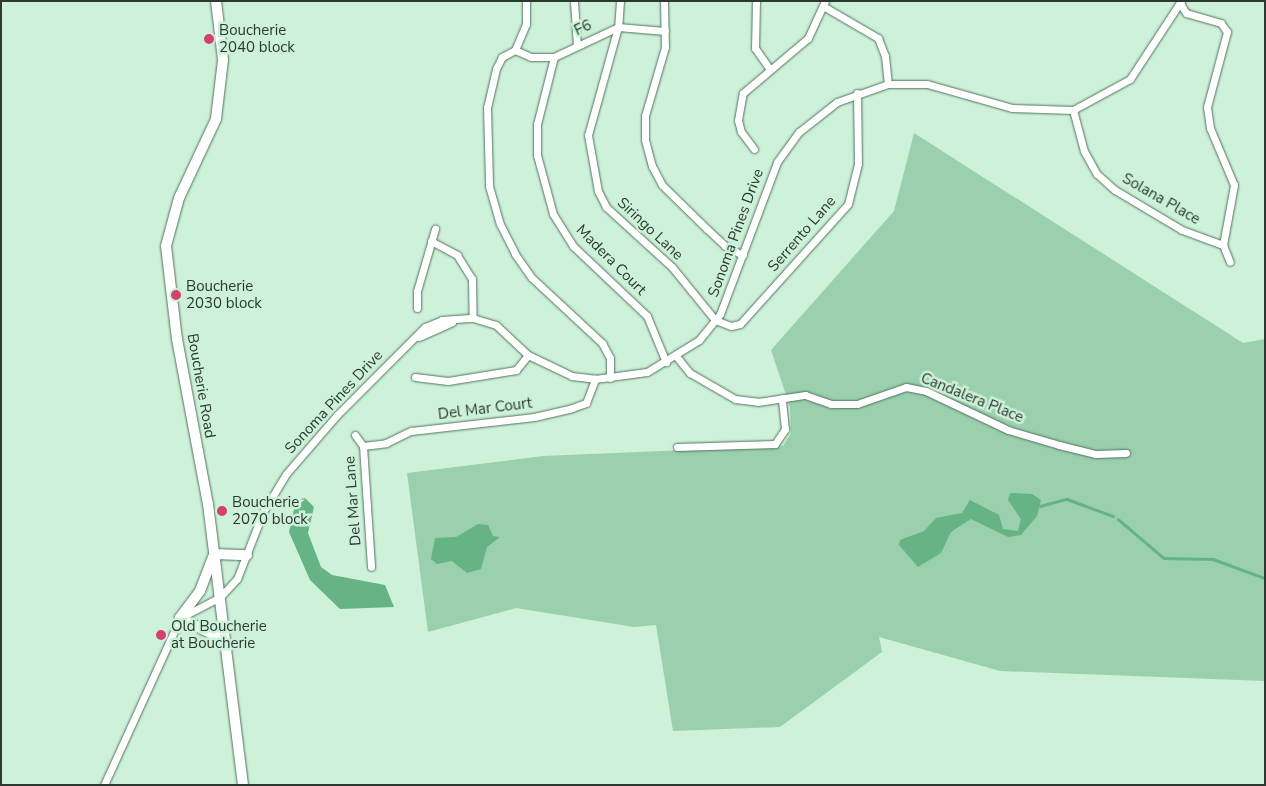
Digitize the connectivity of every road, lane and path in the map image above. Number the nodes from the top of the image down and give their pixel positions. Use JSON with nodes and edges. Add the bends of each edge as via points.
{"nodes":[{"id":1,"x":216,"y":1,"type":"edge"},
{"id":2,"x":526,"y":1,"type":"edge"},
{"id":3,"x":574,"y":1,"type":"edge"},
{"id":4,"x":620,"y":1,"type":"edge"},
{"id":5,"x":664,"y":1,"type":"edge"},
{"id":6,"x":756,"y":1,"type":"edge"},
{"id":7,"x":1181,"y":2,"type":"edge"},
{"id":8,"x":824,"y":3,"type":"edge"},
{"id":9,"x":618,"y":27,"type":"junction"},
{"id":10,"x":664,"y":31,"type":"junction"},
{"id":11,"x":577,"y":46,"type":"junction"},
{"id":12,"x":515,"y":50,"type":"junction"},
{"id":13,"x":554,"y":57,"type":"junction"},
{"id":14,"x":769,"y":68,"type":"junction"},
{"id":15,"x":888,"y":84,"type":"junction"},
{"id":16,"x":858,"y":93,"type":"junction"},
{"id":17,"x":1073,"y":110,"type":"junction"},
{"id":18,"x":754,"y":149,"type":"dead end"},
{"id":19,"x":435,"y":230,"type":"dead end"},
{"id":20,"x":431,"y":241,"type":"junction"},
{"id":21,"x":1223,"y":244,"type":"junction"},
{"id":22,"x":743,"y":255,"type":"junction"},
{"id":23,"x":1230,"y":262,"type":"dead end"},
{"id":24,"x":417,"y":308,"type":"dead end"},
{"id":25,"x":473,"y":318,"type":"junction"},
{"id":26,"x":715,"y":320,"type":"junction"},
{"id":27,"x":528,"y":355,"type":"junction"},
{"id":28,"x":676,"y":356,"type":"junction"},
{"id":29,"x":666,"y":362,"type":"junction"},
{"id":30,"x":414,"y":377,"type":"dead end"},
{"id":31,"x":610,"y":378,"type":"junction"},
{"id":32,"x":595,"y":379,"type":"junction"},
{"id":33,"x":782,"y":398,"type":"junction"},
{"id":34,"x":355,"y":435,"type":"dead end"},
{"id":35,"x":363,"y":446,"type":"junction"},
{"id":36,"x":677,"y":447,"type":"dead end"},
{"id":37,"x":1126,"y":453,"type":"dead end"},
{"id":38,"x":214,"y":554,"type":"junction"},
{"id":39,"x":246,"y":555,"type":"junction"},
{"id":40,"x":371,"y":567,"type":"dead end"},
{"id":41,"x":220,"y":597,"type":"junction"},
{"id":42,"x":180,"y":618,"type":"junction"},
{"id":43,"x":226,"y":641,"type":"junction"},
{"id":44,"x":104,"y":785,"type":"edge"},
{"id":45,"x":243,"y":785,"type":"edge"}],
"edges":[{"from":1,"to":38,"type":"main road","name":"Boucherie Road","via":[[223,60],[216,119],[179,198],[166,246],[177,339]]},
{"from":2,"to":12,"type":"street","via":[[526,24]]},
{"from":3,"to":11,"type":"street"},
{"from":4,"to":9,"type":"street","name":"Siringo Lane"},
{"from":5,"to":10,"type":"street"},
{"from":6,"to":14,"type":"street","via":[[755,48]]},
{"from":7,"to":17,"type":"street","name":"Sonoma Pines Drive","via":[[1130,79]]},
{"from":7,"to":21,"type":"street","via":[[1186,13],[1221,23],[1227,32],[1207,108],[1210,128],[1234,185]]},
{"from":8,"to":14,"type":"street","via":[[808,38]]},
{"from":8,"to":15,"type":"street","via":[[878,38],[885,56]]},
{"from":9,"to":10,"type":"street","name":"F6"},
{"from":9,"to":11,"type":"street","name":"F6"},
{"from":9,"to":26,"type":"street","name":"Siringo Lane","via":[[588,135],[598,191],[606,207],[672,266]]},
{"from":10,"to":22,"type":"street","via":[[662,66],[645,116],[645,140],[652,166],[662,185],[725,246]]},
{"from":11,"to":13,"type":"street","name":"F6"},
{"from":12,"to":13,"type":"street","name":"F6","via":[[531,57]]},
{"from":12,"to":31,"type":"street","via":[[502,57],[487,107],[488,176],[500,224],[532,278],[602,343],[610,358]]},
{"from":13,"to":29,"type":"street","name":"Madera Court","via":[[537,124],[537,155],[550,206],[573,246],[647,316]]},
{"from":14,"to":18,"type":"street","via":[[743,93],[738,105],[740,132]]},
{"from":15,"to":16,"type":"street","name":"Sonoma Pines Drive"},
{"from":15,"to":17,"type":"street","name":"Sonoma Pines Drive","via":[[951,88],[1033,112]]},
{"from":16,"to":22,"type":"street","name":"Sonoma Pines Drive","via":[[808,123],[777,162]]},
{"from":16,"to":26,"type":"street","name":"Serrento Lane","via":[[858,164],[848,204],[740,324],[731,326]]},
{"from":17,"to":21,"type":"street","name":"Solana Place","via":[[1084,151],[1097,174],[1114,190],[1182,230]]},
{"from":19,"to":20,"type":"street"},
{"from":20,"to":24,"type":"street"},
{"from":20,"to":25,"type":"street","via":[[457,255],[472,279]]},
{"from":21,"to":23,"type":"street"},
{"from":22,"to":26,"type":"street","name":"Sonoma Pines Drive"},
{"from":25,"to":27,"type":"street","name":"Sonoma Pines Drive","via":[[496,325]]},
{"from":25,"to":39,"type":"street","name":"Sonoma Pines Drive","via":[[452,322],[442,320],[425,327],[419,337],[337,415],[286,474],[264,512]]},
{"from":26,"to":28,"type":"street","name":"Sonoma Pines Drive","via":[[699,340]]},
{"from":27,"to":30,"type":"street","via":[[516,370],[448,382]]},
{"from":27,"to":32,"type":"street","name":"Sonoma Pines Drive","via":[[551,368]]},
{"from":28,"to":29,"type":"street","name":"Sonoma Pines Drive"},
{"from":28,"to":33,"type":"street","name":"Candalera Place","via":[[690,373],[735,398]]},
{"from":29,"to":31,"type":"street","name":"Sonoma Pines Drive","via":[[647,372]]},
{"from":31,"to":32,"type":"street","name":"Sonoma Pines Drive"},
{"from":32,"to":35,"type":"street","name":"Del Mar Court","via":[[586,403],[572,408],[411,431],[386,443]]},
{"from":33,"to":36,"type":"street","via":[[785,429],[775,444]]},
{"from":33,"to":37,"type":"street","name":"Candalera Place","via":[[805,395],[831,404],[857,404],[906,387],[926,391],[1008,430],[1095,454]]},
{"from":34,"to":35,"type":"street","name":"Del Mar Lane"},
{"from":35,"to":40,"type":"street","name":"Del Mar Lane"},
{"from":38,"to":39,"type":"main road"},
{"from":38,"to":41,"type":"main road","name":"Boucherie Road"},
{"from":38,"to":42,"type":"main road","via":[[200,591]]},
{"from":39,"to":41,"type":"street","name":"Sonoma Pines Drive","via":[[237,579]]},
{"from":41,"to":42,"type":"street","name":"Sonoma Pines Drive"},
{"from":41,"to":43,"type":"main road","name":"Boucherie Road"},
{"from":42,"to":43,"type":"main road"},
{"from":42,"to":44,"type":"street"},
{"from":43,"to":45,"type":"main road","name":"Boucherie Road"}]}
